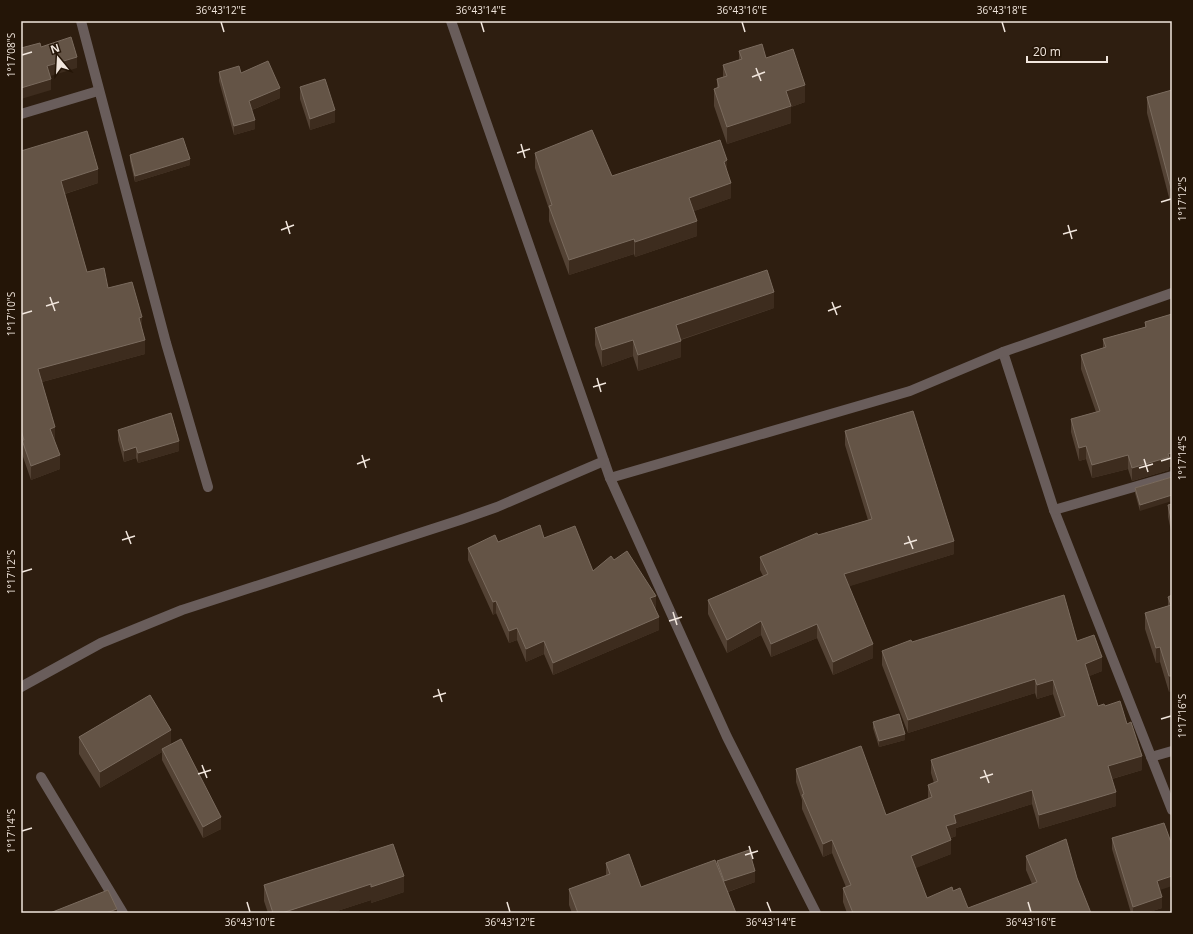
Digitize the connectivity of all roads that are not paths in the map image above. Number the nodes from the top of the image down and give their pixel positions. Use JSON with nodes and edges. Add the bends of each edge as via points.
{"nodes":[{"id":1,"x":80,"y":21,"type":"edge"},
{"id":2,"x":451,"y":21,"type":"edge"},
{"id":3,"x":98,"y":91,"type":"junction"},
{"id":4,"x":21,"y":114,"type":"edge"},
{"id":5,"x":1172,"y":293,"type":"edge"},
{"id":6,"x":1003,"y":352,"type":"junction"},
{"id":7,"x":604,"y":461,"type":"junction"},
{"id":8,"x":1172,"y":476,"type":"edge"},
{"id":9,"x":610,"y":478,"type":"junction"},
{"id":10,"x":208,"y":487,"type":"dead end"},
{"id":11,"x":1054,"y":510,"type":"junction"},
{"id":12,"x":21,"y":687,"type":"edge"},
{"id":13,"x":1172,"y":751,"type":"edge"},
{"id":14,"x":1151,"y":757,"type":"junction"},
{"id":15,"x":41,"y":777,"type":"dead end"},
{"id":16,"x":1172,"y":810,"type":"edge"},
{"id":17,"x":123,"y":913,"type":"edge"},
{"id":18,"x":816,"y":913,"type":"edge"}],
"edges":[{"from":1,"to":3,"type":"street"},
{"from":2,"to":7,"type":"street"},
{"from":3,"to":4,"type":"street"},
{"from":3,"to":10,"type":"street"},
{"from":5,"to":6,"type":"street"},
{"from":6,"to":9,"type":"street","via":[[910,391]]},
{"from":6,"to":11,"type":"street"},
{"from":7,"to":9,"type":"street"},
{"from":7,"to":12,"type":"street","via":[[497,507],[182,610],[100,643]]},
{"from":8,"to":11,"type":"street"},
{"from":9,"to":18,"type":"street","via":[[727,737]]},
{"from":11,"to":14,"type":"street"},
{"from":13,"to":14,"type":"street"},
{"from":14,"to":16,"type":"street"},
{"from":15,"to":17,"type":"street"}]}
